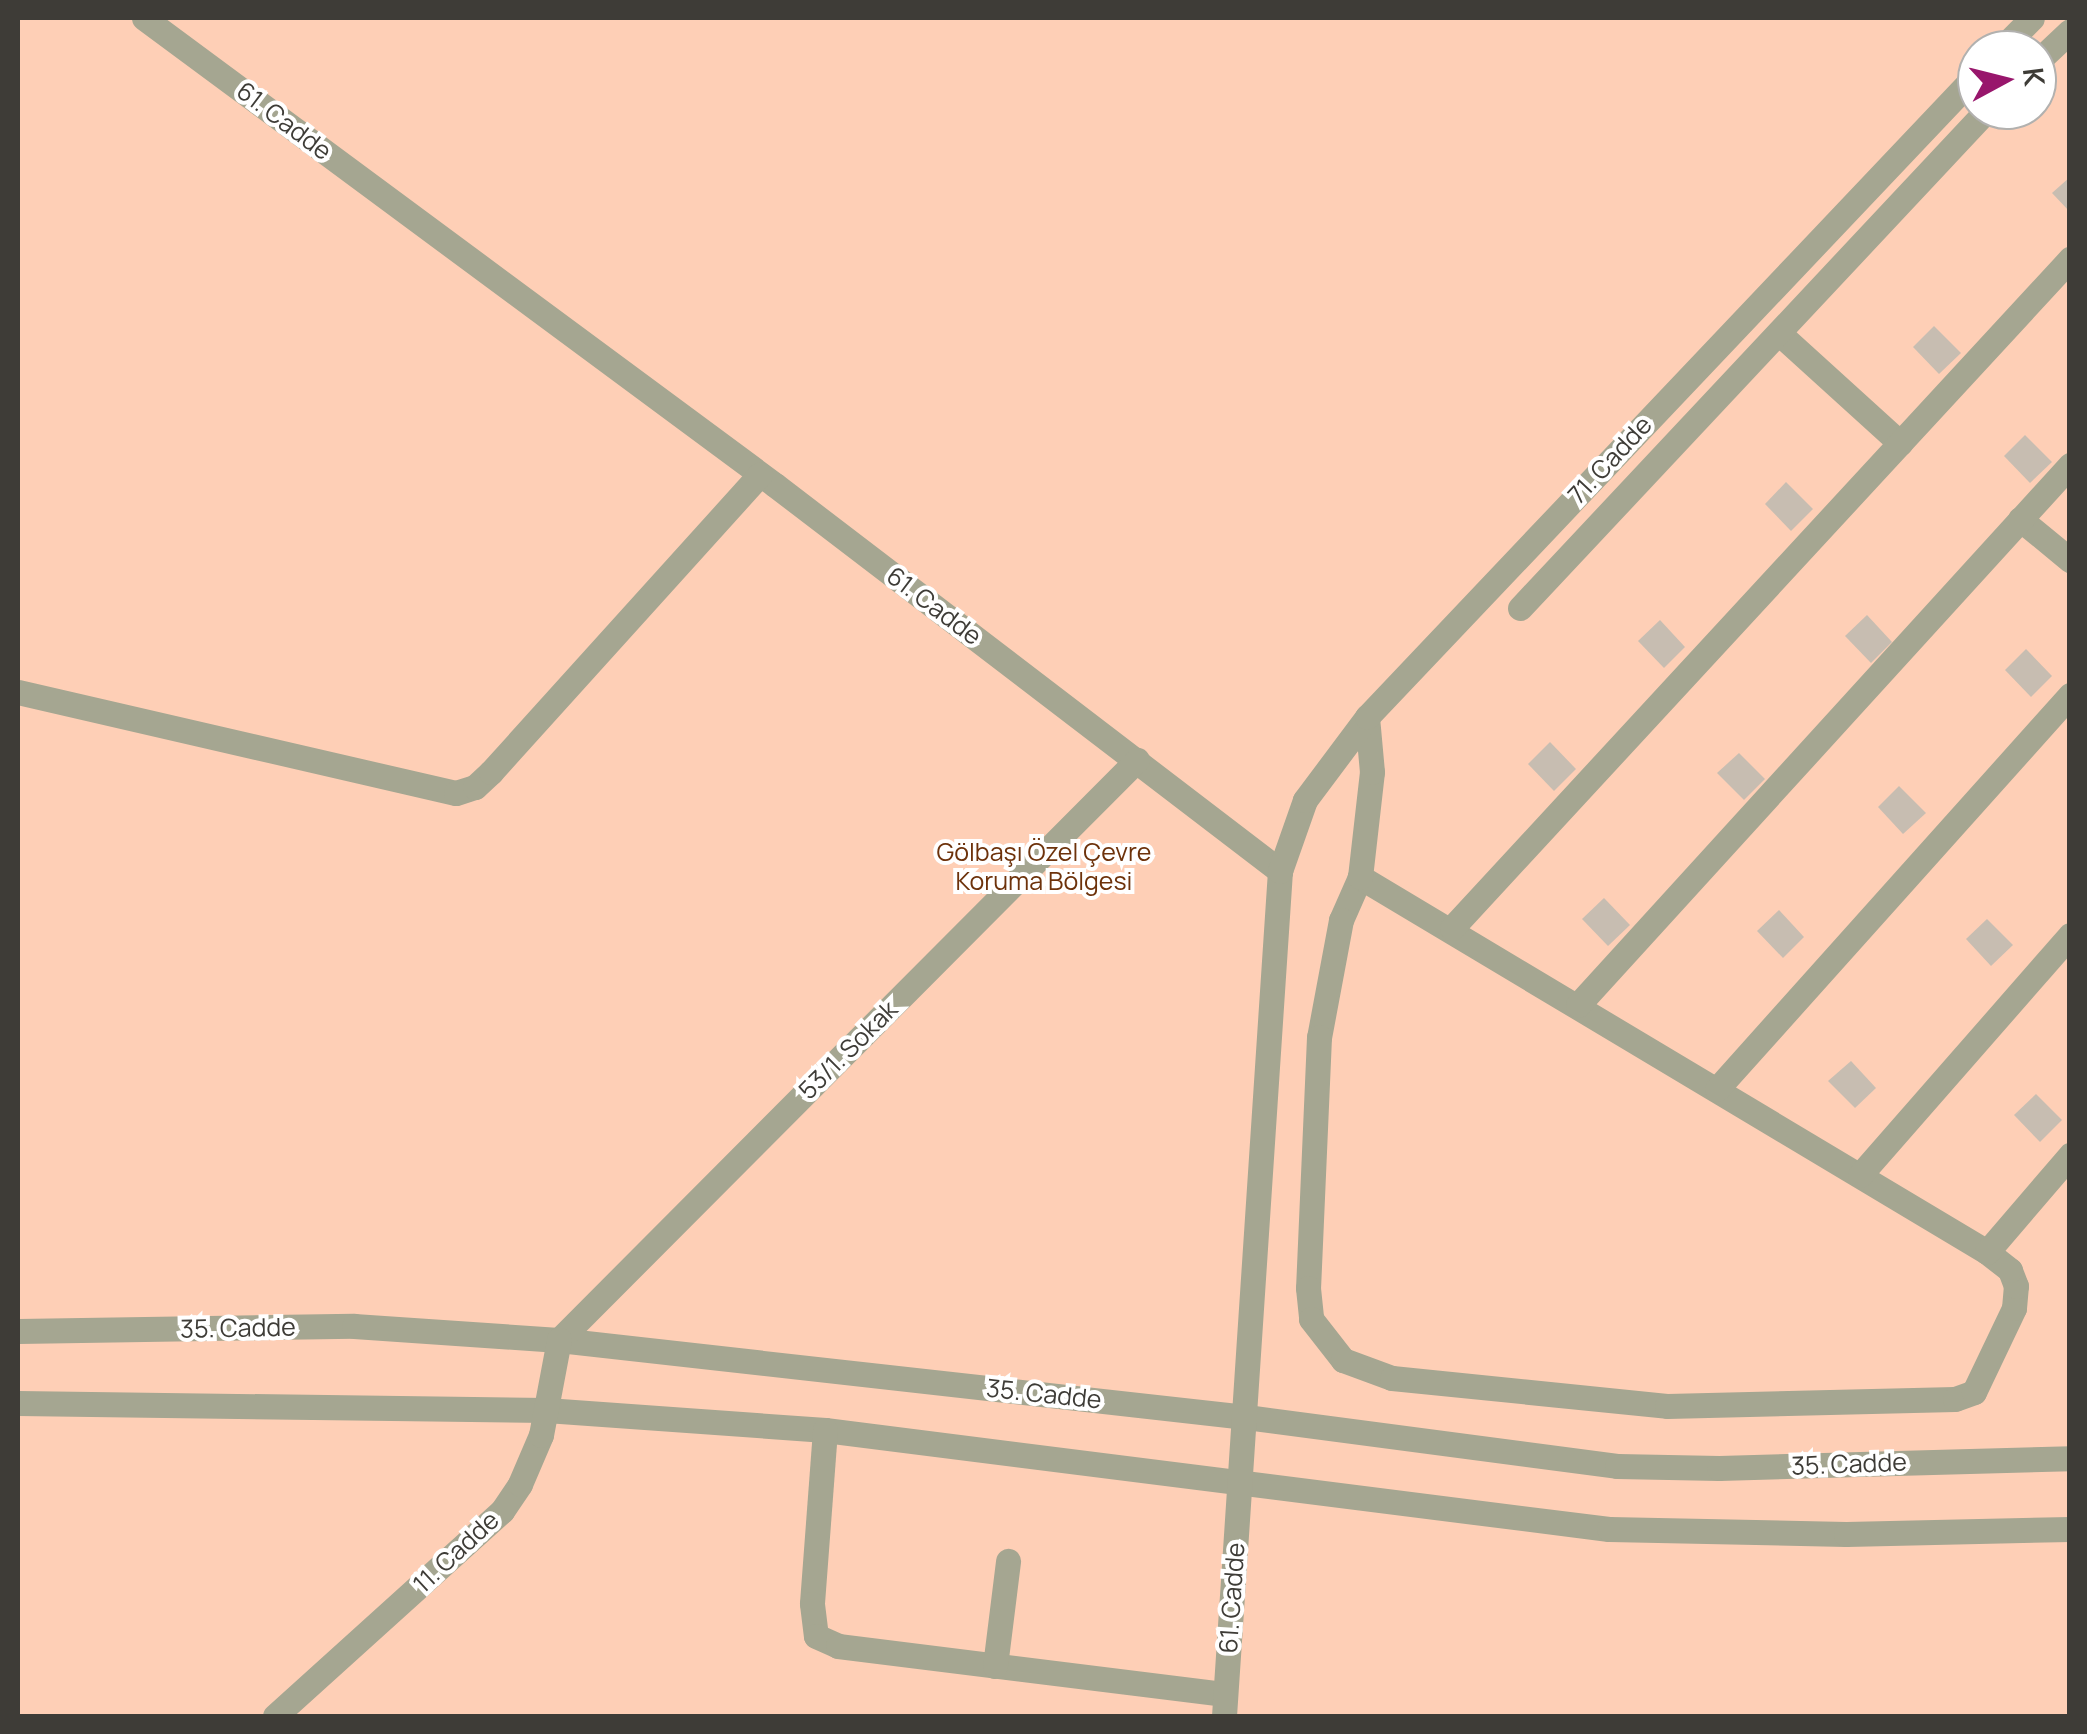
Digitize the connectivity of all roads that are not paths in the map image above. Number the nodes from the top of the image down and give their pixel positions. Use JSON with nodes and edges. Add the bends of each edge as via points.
{"nodes":[{"id":1,"x":144,"y":18,"type":"edge"},
{"id":2,"x":1957,"y":95,"type":"edge"},
{"id":3,"x":1970,"y":130,"type":"edge"},
{"id":4,"x":2070,"y":260,"type":"edge"},
{"id":5,"x":1781,"y":335,"type":"junction"},
{"id":6,"x":1900,"y":442,"type":"junction"},
{"id":7,"x":2070,"y":465,"type":"edge"},
{"id":8,"x":760,"y":474,"type":"junction"},
{"id":9,"x":2020,"y":519,"type":"junction"},
{"id":10,"x":2070,"y":560,"type":"edge"},
{"id":11,"x":1520,"y":608,"type":"dead end"},
{"id":12,"x":18,"y":692,"type":"edge"},
{"id":13,"x":2070,"y":695,"type":"edge"},
{"id":14,"x":1367,"y":718,"type":"junction"},
{"id":15,"x":1137,"y":760,"type":"junction"},
{"id":16,"x":1280,"y":871,"type":"junction"},
{"id":17,"x":1360,"y":878,"type":"junction"},
{"id":18,"x":1452,"y":928,"type":"junction"},
{"id":19,"x":2070,"y":935,"type":"edge"},
{"id":20,"x":1578,"y":1005,"type":"junction"},
{"id":21,"x":1717,"y":1089,"type":"junction"},
{"id":22,"x":2070,"y":1156,"type":"edge"},
{"id":23,"x":1860,"y":1175,"type":"junction"},
{"id":24,"x":1988,"y":1252,"type":"junction"},
{"id":25,"x":18,"y":1331,"type":"edge"},
{"id":26,"x":559,"y":1340,"type":"junction"},
{"id":27,"x":18,"y":1403,"type":"edge"},
{"id":28,"x":546,"y":1410,"type":"junction"},
{"id":29,"x":1246,"y":1417,"type":"junction"},
{"id":30,"x":825,"y":1430,"type":"junction"},
{"id":31,"x":2070,"y":1458,"type":"edge"},
{"id":32,"x":1240,"y":1479,"type":"junction"},
{"id":33,"x":2070,"y":1530,"type":"edge"},
{"id":34,"x":1008,"y":1561,"type":"dead end"},
{"id":35,"x":995,"y":1666,"type":"junction"},
{"id":36,"x":1224,"y":1705,"type":"edge"},
{"id":37,"x":275,"y":1716,"type":"edge"}],
"edges":[{"from":1,"to":8,"type":"street","name":"61. Cadde"},
{"from":2,"to":14,"type":"street","name":"71. Cadde"},
{"from":3,"to":5,"type":"street"},
{"from":4,"to":6,"type":"street"},
{"from":5,"to":6,"type":"street"},
{"from":5,"to":11,"type":"street"},
{"from":6,"to":18,"type":"street"},
{"from":7,"to":9,"type":"street"},
{"from":8,"to":12,"type":"street","via":[[491,772],[456,794]]},
{"from":8,"to":15,"type":"street","name":"61. Cadde"},
{"from":9,"to":10,"type":"street"},
{"from":9,"to":20,"type":"street"},
{"from":13,"to":21,"type":"street"},
{"from":14,"to":16,"type":"street","name":"71. Cadde","via":[[1305,800]]},
{"from":14,"to":17,"type":"street","via":[[1372,772]]},
{"from":15,"to":16,"type":"street","name":"61. Cadde"},
{"from":15,"to":26,"type":"street","name":"53/1. Sokak"},
{"from":16,"to":29,"type":"street"},
{"from":17,"to":18,"type":"street"},
{"from":17,"to":24,"type":"street","via":[[1341,920],[1319,1037],[1308,1288],[1311,1320],[1321,1337],[1358,1369],[1667,1406],[1955,1399],[1974,1392],[2014,1308],[2010,1270]]},
{"from":18,"to":20,"type":"street"},
{"from":19,"to":23,"type":"street"},
{"from":20,"to":21,"type":"street"},
{"from":21,"to":23,"type":"street"},
{"from":22,"to":24,"type":"street"},
{"from":23,"to":24,"type":"street"},
{"from":25,"to":26,"type":"street","name":"35. Cadde","via":[[354,1326]]},
{"from":26,"to":28,"type":"street","name":"11. Cadde"},
{"from":26,"to":29,"type":"street","name":"35. Cadde"},
{"from":27,"to":28,"type":"street"},
{"from":28,"to":30,"type":"street"},
{"from":28,"to":37,"type":"street","name":"11. Cadde","via":[[532,1459],[502,1511]]},
{"from":29,"to":31,"type":"street","name":"35. Cadde","via":[[1651,1468]]},
{"from":29,"to":32,"type":"street","name":"61. Cadde"},
{"from":30,"to":32,"type":"street"},
{"from":30,"to":35,"type":"street","via":[[812,1604],[816,1636],[838,1646]]},
{"from":32,"to":33,"type":"street","via":[[1609,1528],[1826,1534]]},
{"from":32,"to":36,"type":"street","name":"61. Cadde"},
{"from":34,"to":35,"type":"street"},
{"from":35,"to":36,"type":"street"}]}
